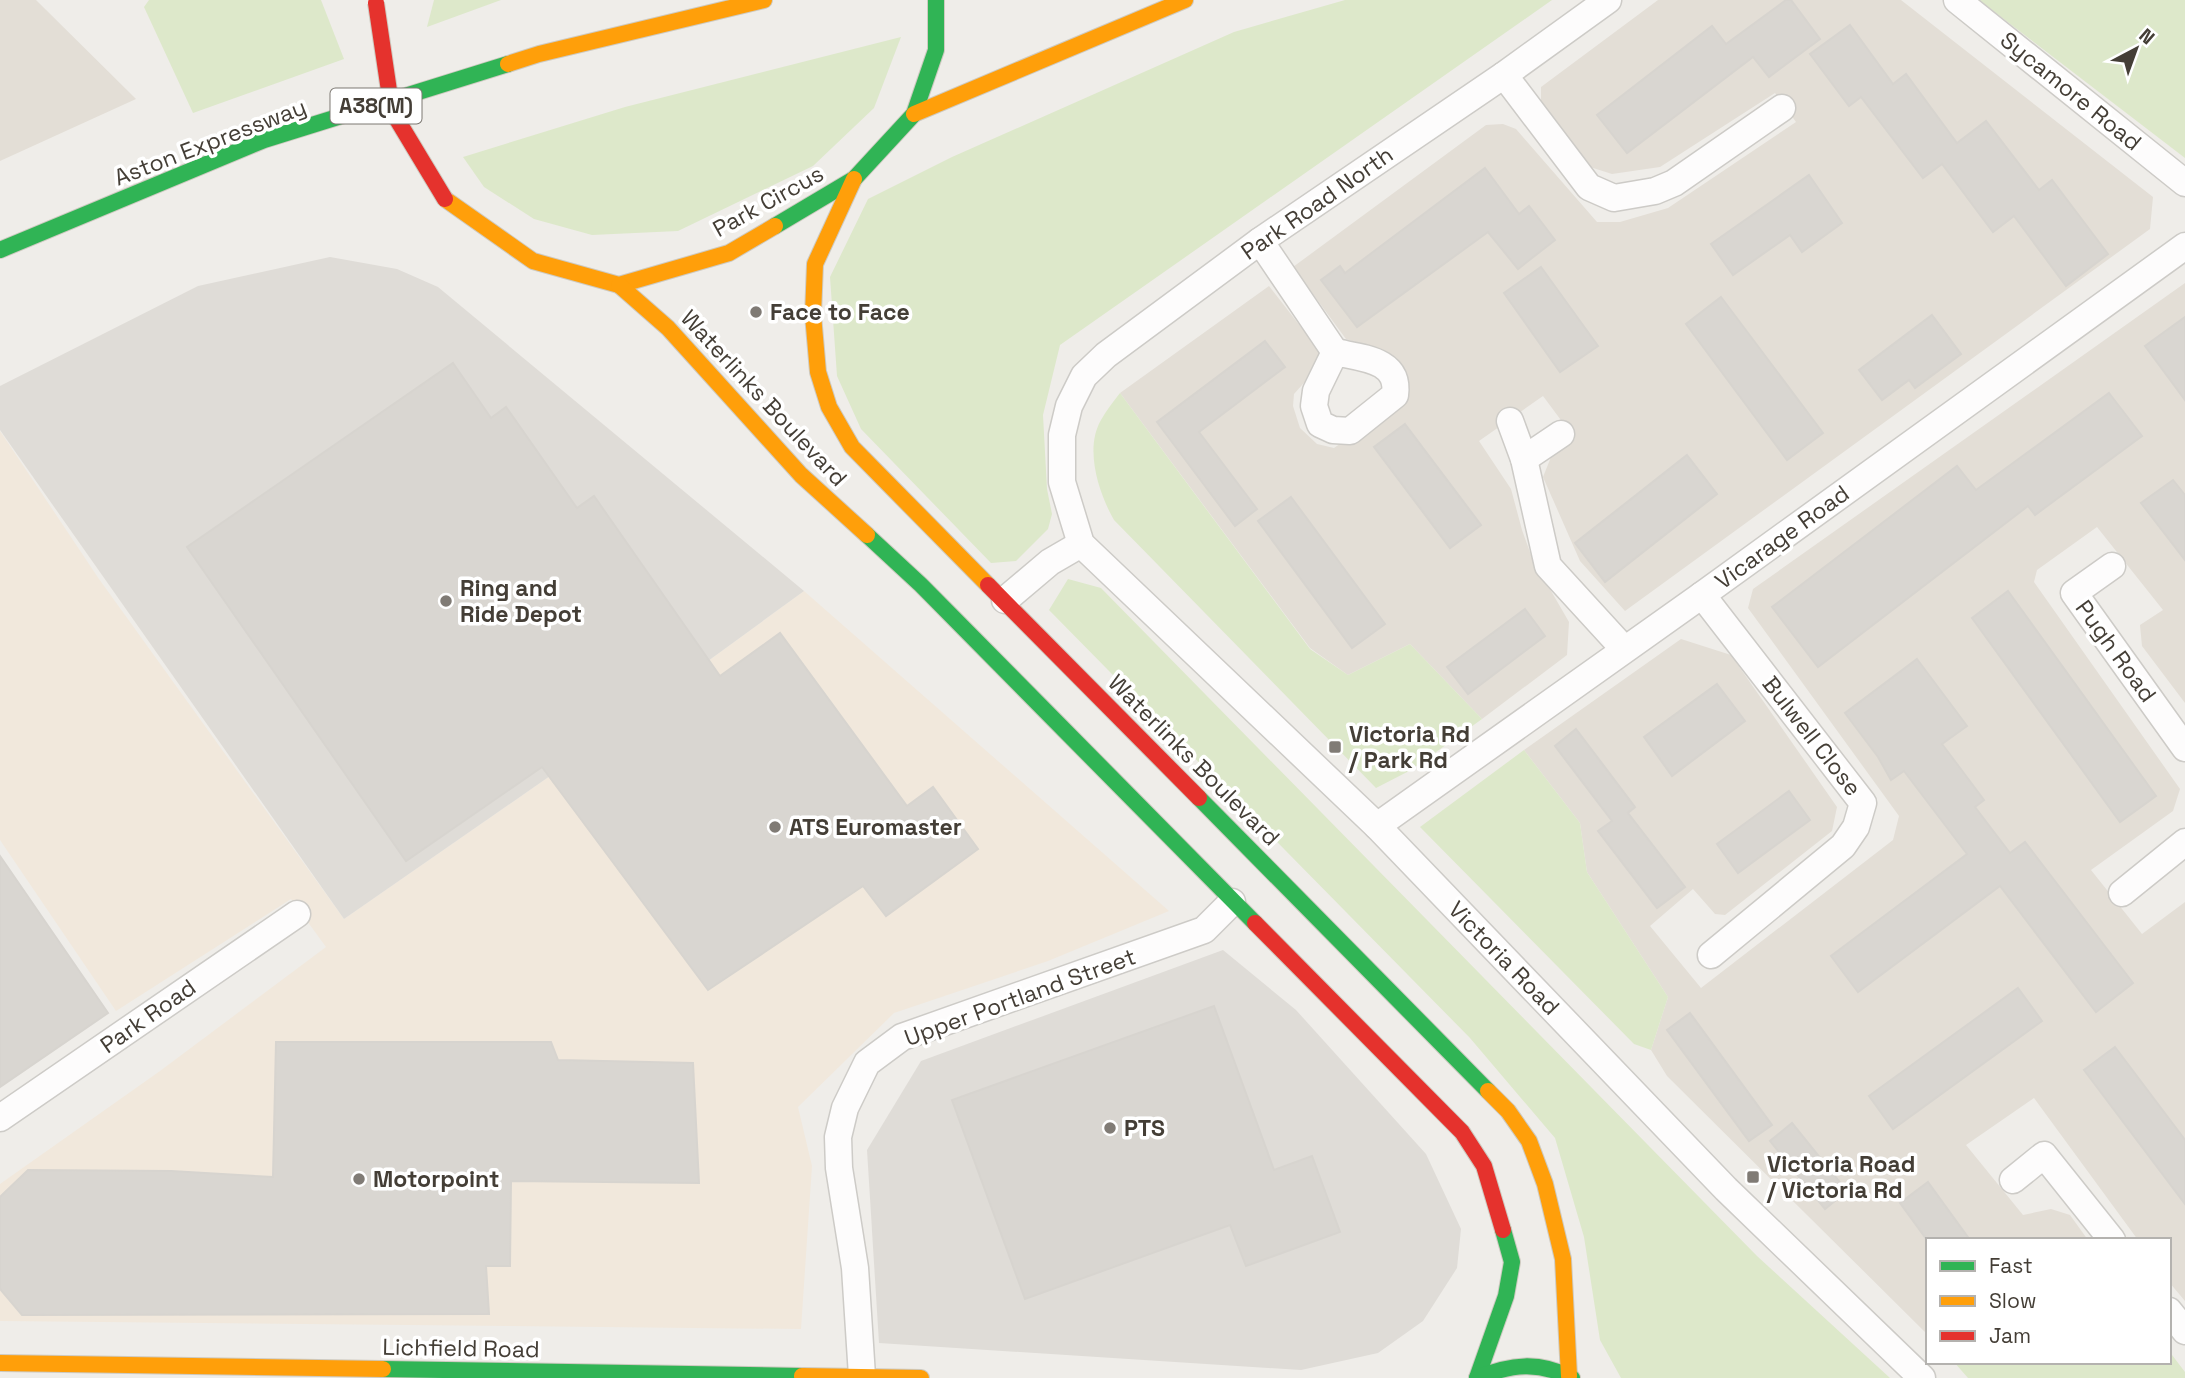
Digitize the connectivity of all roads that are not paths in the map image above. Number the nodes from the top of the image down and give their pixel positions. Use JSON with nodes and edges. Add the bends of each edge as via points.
{"nodes":[{"id":1,"x":764,"y":0,"type":"edge"},
{"id":2,"x":936,"y":0,"type":"edge"},
{"id":3,"x":1185,"y":0,"type":"edge"},
{"id":4,"x":1608,"y":0,"type":"edge"},
{"id":5,"x":1956,"y":0,"type":"edge"},
{"id":6,"x":376,"y":1,"type":"edge"},
{"id":7,"x":1504,"y":75,"type":"junction"},
{"id":8,"x":1782,"y":108,"type":"dead end"},
{"id":9,"x":914,"y":114,"type":"junction"},
{"id":10,"x":854,"y":179,"type":"junction"},
{"id":11,"x":2185,"y":183,"type":"edge"},
{"id":12,"x":1260,"y":241,"type":"junction"},
{"id":13,"x":2185,"y":246,"type":"edge"},
{"id":14,"x":0,"y":250,"type":"edge"},
{"id":15,"x":619,"y":285,"type":"junction"},
{"id":16,"x":1335,"y":352,"type":"dead end"},
{"id":17,"x":1510,"y":421,"type":"dead end"},
{"id":18,"x":1561,"y":434,"type":"dead end"},
{"id":19,"x":1062,"y":435,"type":"joint"},
{"id":20,"x":1524,"y":459,"type":"junction"},
{"id":21,"x":1081,"y":544,"type":"junction"},
{"id":22,"x":2112,"y":566,"type":"dead end"},
{"id":23,"x":1702,"y":595,"type":"junction"},
{"id":24,"x":1005,"y":600,"type":"junction"},
{"id":25,"x":1623,"y":649,"type":"junction"},
{"id":26,"x":2185,"y":748,"type":"edge"},
{"id":27,"x":1377,"y":826,"type":"junction"},
{"id":28,"x":2185,"y":842,"type":"edge"},
{"id":29,"x":2122,"y":893,"type":"dead end"},
{"id":30,"x":1233,"y":902,"type":"junction"},
{"id":31,"x":297,"y":914,"type":"dead end"},
{"id":32,"x":1711,"y":955,"type":"dead end"},
{"id":33,"x":0,"y":1118,"type":"edge"},
{"id":34,"x":2013,"y":1180,"type":"dead end"},
{"id":35,"x":2110,"y":1238,"type":"edge"},
{"id":36,"x":2171,"y":1314,"type":"edge"},
{"id":37,"x":2185,"y":1331,"type":"edge"},
{"id":38,"x":0,"y":1363,"type":"edge"},
{"id":39,"x":862,"y":1376,"type":"junction"},
{"id":40,"x":1570,"y":1377,"type":"edge"},
{"id":41,"x":921,"y":1378,"type":"edge"},
{"id":42,"x":1477,"y":1378,"type":"edge"},
{"id":43,"x":1922,"y":1378,"type":"edge"}],
"edges":[{"from":1,"to":14,"type":"main road","name":"Aston Expressway","number":"A38(M)","via":[[540,54],[264,141]]},
{"from":2,"to":9,"type":"main road","name":"Park Circus","via":[[936,50]]},
{"from":3,"to":9,"type":"main road"},
{"from":4,"to":7,"type":"street","name":"Park Road North"},
{"from":5,"to":11,"type":"street","name":"Sycamore Road"},
{"from":6,"to":15,"type":"main road","bridge":true,"via":[[392,111],[445,200],[533,261]]},
{"from":7,"to":8,"type":"street","via":[[1589,187],[1614,198],[1674,183]]},
{"from":7,"to":12,"type":"street","name":"Park Road North"},
{"from":9,"to":10,"type":"main road","name":"Park Circus"},
{"from":10,"to":15,"type":"main road","name":"Park Circus","via":[[729,253]]},
{"from":10,"to":24,"type":"main road","name":"Waterlinks Boulevard","via":[[816,264],[813,315],[818,372],[829,407],[852,447]]},
{"from":12,"to":16,"type":"street"},
{"from":12,"to":19,"type":"street","name":"Park Road North","via":[[1084,376]]},
{"from":13,"to":23,"type":"street","name":"Vicarage Road"},
{"from":15,"to":30,"type":"main road","name":"Waterlinks Boulevard","via":[[668,328],[801,475],[921,585]]},
{"from":17,"to":20,"type":"street"},
{"from":18,"to":20,"type":"street"},
{"from":19,"to":21,"type":"street","name":"Victoria Road","via":[[1062,482]]},
{"from":20,"to":25,"type":"street","via":[[1548,566]]},
{"from":21,"to":24,"type":"street","via":[[1050,562]]},
{"from":21,"to":27,"type":"street","name":"Victoria Road"},
{"from":22,"to":26,"type":"street","name":"Pugh Road","via":[[2074,593]]},
{"from":23,"to":25,"type":"street","name":"Vicarage Road"},
{"from":23,"to":32,"type":"street","name":"Bulwell Close","via":[[1863,803],[1856,827],[1843,846]]},
{"from":24,"to":40,"type":"main road","name":"Waterlinks Boulevard","via":[[1498,1101],[1529,1140],[1563,1259]]},
{"from":25,"to":27,"type":"street","name":"Vicarage Road"},
{"from":27,"to":43,"type":"street","name":"Victoria Road","via":[[1726,1189]]},
{"from":28,"to":29,"type":"street"},
{"from":30,"to":39,"type":"street","name":"Upper Portland Street","via":[[1204,930],[902,1037],[867,1063],[845,1108],[838,1137],[855,1268]]},
{"from":30,"to":42,"type":"main road","name":"Waterlinks Boulevard","via":[[1462,1132],[1485,1166],[1512,1262],[1506,1296]]},
{"from":31,"to":33,"type":"street","name":"Park Road"},
{"from":34,"to":35,"type":"street","via":[[2045,1155]]},
{"from":36,"to":37,"type":"street"},
{"from":38,"to":39,"type":"main road","name":"Lichfield Road"},
{"from":39,"to":41,"type":"main road","name":"Lichfield Road"},
{"from":40,"to":42,"type":"main road","via":[[1547,1367],[1523,1364]]}]}
